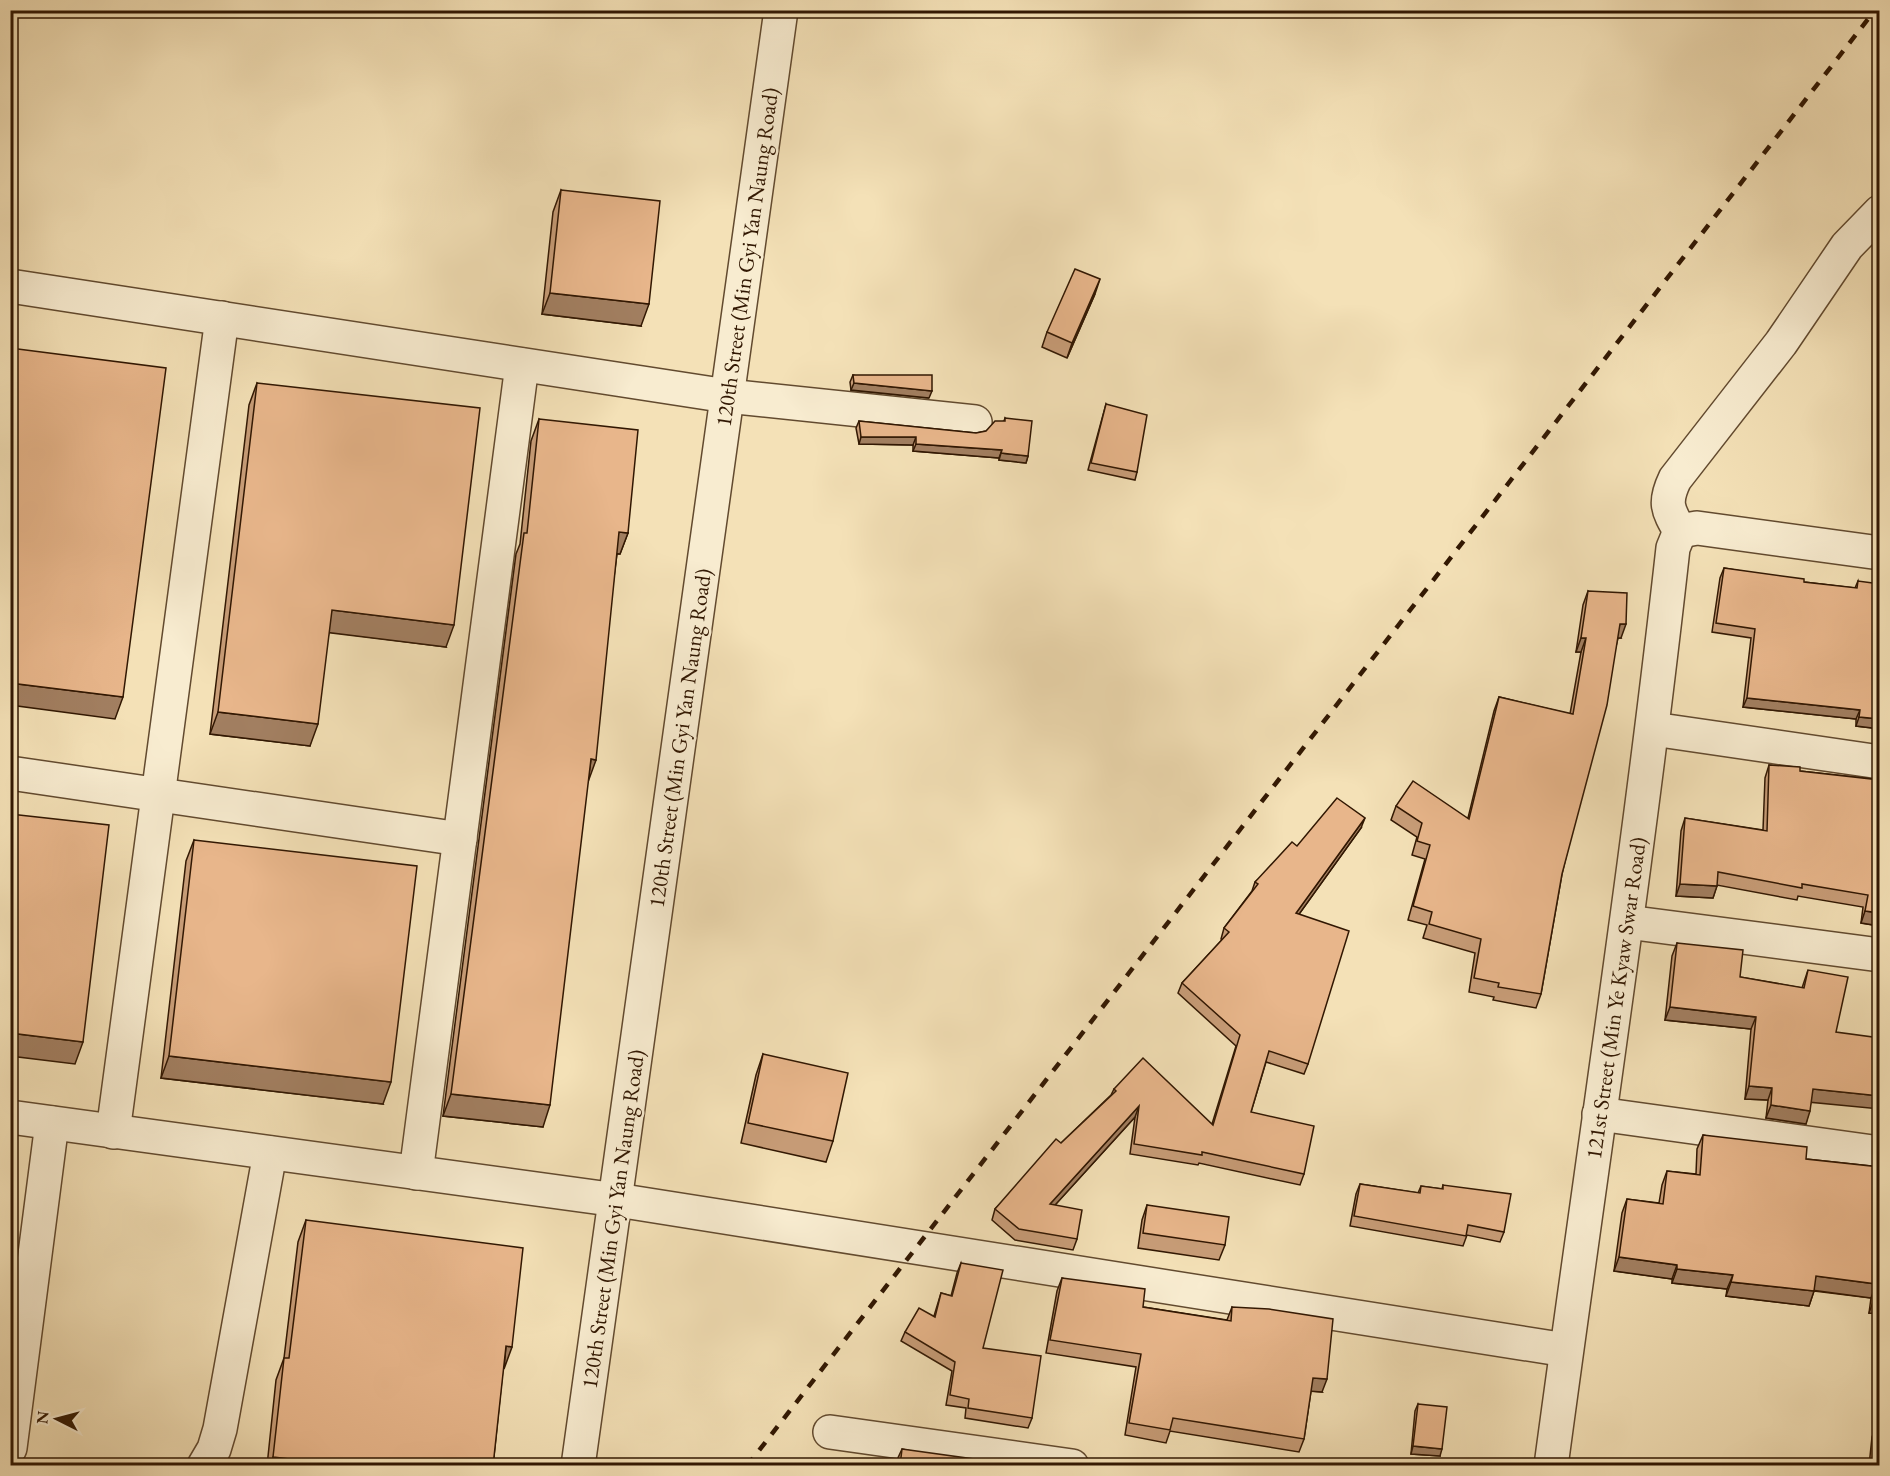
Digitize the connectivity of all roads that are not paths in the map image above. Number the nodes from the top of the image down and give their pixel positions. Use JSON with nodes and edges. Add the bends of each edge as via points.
{"nodes":[{"id":1,"x":782,"y":10,"type":"edge"},
{"id":2,"x":1880,"y":212,"type":"edge"},
{"id":3,"x":10,"y":286,"type":"edge"},
{"id":4,"x":222,"y":318,"type":"junction"},
{"id":5,"x":522,"y":365,"type":"junction"},
{"id":6,"x":727,"y":396,"type":"junction"},
{"id":7,"x":975,"y":422,"type":"dead end"},
{"id":8,"x":1680,"y":531,"type":"junction"},
{"id":9,"x":1880,"y":553,"type":"edge"},
{"id":10,"x":1653,"y":729,"type":"junction"},
{"id":11,"x":1880,"y":762,"type":"edge"},
{"id":12,"x":10,"y":773,"type":"edge"},
{"id":13,"x":158,"y":795,"type":"junction"},
{"id":14,"x":460,"y":839,"type":"junction"},
{"id":15,"x":1627,"y":922,"type":"junction"},
{"id":16,"x":1880,"y":955,"type":"edge"},
{"id":17,"x":1599,"y":1114,"type":"junction"},
{"id":18,"x":10,"y":1117,"type":"edge"},
{"id":19,"x":52,"y":1123,"type":"junction"},
{"id":20,"x":113,"y":1132,"type":"junction"},
{"id":21,"x":270,"y":1153,"type":"junction"},
{"id":22,"x":1880,"y":1153,"type":"edge"},
{"id":23,"x":416,"y":1173,"type":"junction"},
{"id":24,"x":617,"y":1200,"type":"junction"},
{"id":25,"x":1566,"y":1350,"type":"junction"},
{"id":26,"x":830,"y":1432,"type":"dead end"},
{"id":27,"x":10,"y":1448,"type":"edge"},
{"id":28,"x":204,"y":1466,"type":"edge"},
{"id":29,"x":578,"y":1466,"type":"edge"},
{"id":30,"x":1072,"y":1466,"type":"edge"},
{"id":31,"x":1551,"y":1466,"type":"edge"}],
"edges":[{"from":1,"to":6,"type":"street","name":"120th Street (Min Gyi Yan Naung Road)"},
{"from":2,"to":8,"type":"street","via":[[1847,246],[1781,343],[1675,479],[1667,496],[1669,512]]},
{"from":3,"to":4,"type":"street"},
{"from":4,"to":5,"type":"street"},
{"from":4,"to":13,"type":"street"},
{"from":5,"to":6,"type":"street"},
{"from":5,"to":14,"type":"street"},
{"from":6,"to":7,"type":"street"},
{"from":6,"to":24,"type":"street","name":"120th Street (Min Gyi Yan Naung Road)"},
{"from":8,"to":9,"type":"street","via":[[1697,528]]},
{"from":8,"to":10,"type":"street","name":"121st Street (Min Ye Kyaw Swar Road)","via":[[1672,548]]},
{"from":10,"to":11,"type":"street"},
{"from":10,"to":15,"type":"street","name":"121st Street (Min Ye Kyaw Swar Road)"},
{"from":12,"to":13,"type":"street"},
{"from":13,"to":14,"type":"street"},
{"from":13,"to":20,"type":"street"},
{"from":14,"to":23,"type":"street"},
{"from":15,"to":16,"type":"street"},
{"from":15,"to":17,"type":"street","name":"121st Street (Min Ye Kyaw Swar Road)"},
{"from":17,"to":22,"type":"street"},
{"from":17,"to":25,"type":"street","name":"121st Street (Min Ye Kyaw Swar Road)"},
{"from":18,"to":19,"type":"street"},
{"from":19,"to":20,"type":"street"},
{"from":19,"to":27,"type":"street"},
{"from":20,"to":21,"type":"street"},
{"from":21,"to":23,"type":"street"},
{"from":21,"to":28,"type":"street","via":[[220,1429]]},
{"from":23,"to":24,"type":"street"},
{"from":24,"to":25,"type":"street"},
{"from":24,"to":29,"type":"street","name":"120th Street (Min Gyi Yan Naung Road)"},
{"from":25,"to":31,"type":"street","name":"121st Street (Min Ye Kyaw Swar Road)"},
{"from":26,"to":30,"type":"street"}]}
